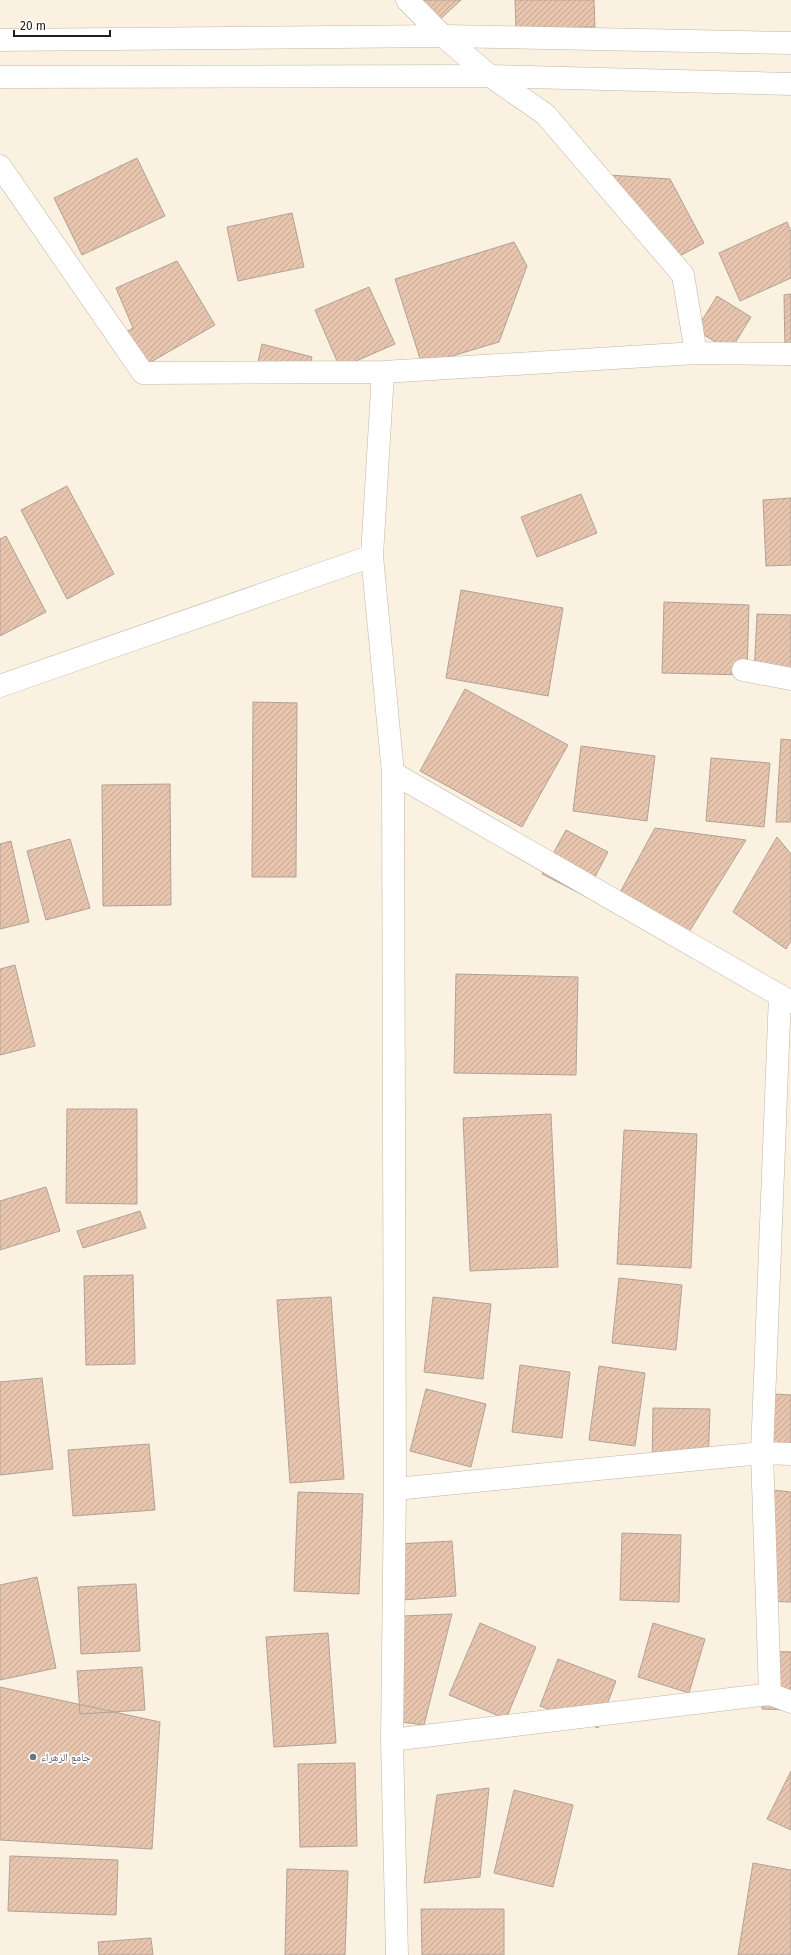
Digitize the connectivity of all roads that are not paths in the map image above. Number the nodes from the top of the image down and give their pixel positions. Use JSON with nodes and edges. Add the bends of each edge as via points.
{"nodes":[{"id":1,"x":407,"y":0,"type":"edge"},
{"id":2,"x":443,"y":36,"type":"junction"},
{"id":3,"x":0,"y":40,"type":"edge"},
{"id":4,"x":791,"y":43,"type":"edge"},
{"id":5,"x":490,"y":76,"type":"junction"},
{"id":6,"x":0,"y":77,"type":"edge"},
{"id":7,"x":791,"y":84,"type":"edge"},
{"id":8,"x":0,"y":166,"type":"edge"},
{"id":9,"x":696,"y":353,"type":"junction"},
{"id":10,"x":791,"y":354,"type":"edge"},
{"id":11,"x":383,"y":372,"type":"junction"},
{"id":12,"x":372,"y":556,"type":"junction"},
{"id":13,"x":743,"y":670,"type":"dead end"},
{"id":14,"x":791,"y":679,"type":"edge"},
{"id":15,"x":0,"y":686,"type":"edge"},
{"id":16,"x":393,"y":773,"type":"junction"},
{"id":17,"x":785,"y":999,"type":"edge"},
{"id":18,"x":762,"y":1453,"type":"junction"},
{"id":19,"x":791,"y":1454,"type":"edge"},
{"id":20,"x":395,"y":1489,"type":"junction"},
{"id":21,"x":770,"y":1694,"type":"junction"},
{"id":22,"x":791,"y":1702,"type":"edge"},
{"id":23,"x":392,"y":1740,"type":"junction"},
{"id":24,"x":397,"y":1955,"type":"edge"}],
"edges":[{"from":1,"to":2,"type":"street"},
{"from":2,"to":3,"type":"street"},
{"from":2,"to":4,"type":"street"},
{"from":2,"to":5,"type":"street"},
{"from":5,"to":6,"type":"street"},
{"from":5,"to":7,"type":"street"},
{"from":5,"to":9,"type":"street","via":[[545,114],[683,275]]},
{"from":8,"to":11,"type":"street","via":[[143,373]]},
{"from":9,"to":10,"type":"street"},
{"from":9,"to":11,"type":"street"},
{"from":11,"to":12,"type":"street"},
{"from":12,"to":15,"type":"street"},
{"from":12,"to":16,"type":"street"},
{"from":13,"to":14,"type":"street"},
{"from":16,"to":17,"type":"street"},
{"from":16,"to":20,"type":"street"},
{"from":17,"to":18,"type":"street"},
{"from":18,"to":19,"type":"street"},
{"from":18,"to":20,"type":"street"},
{"from":18,"to":21,"type":"street"},
{"from":20,"to":23,"type":"street"},
{"from":21,"to":22,"type":"street"},
{"from":21,"to":23,"type":"street"},
{"from":23,"to":24,"type":"street"}]}
